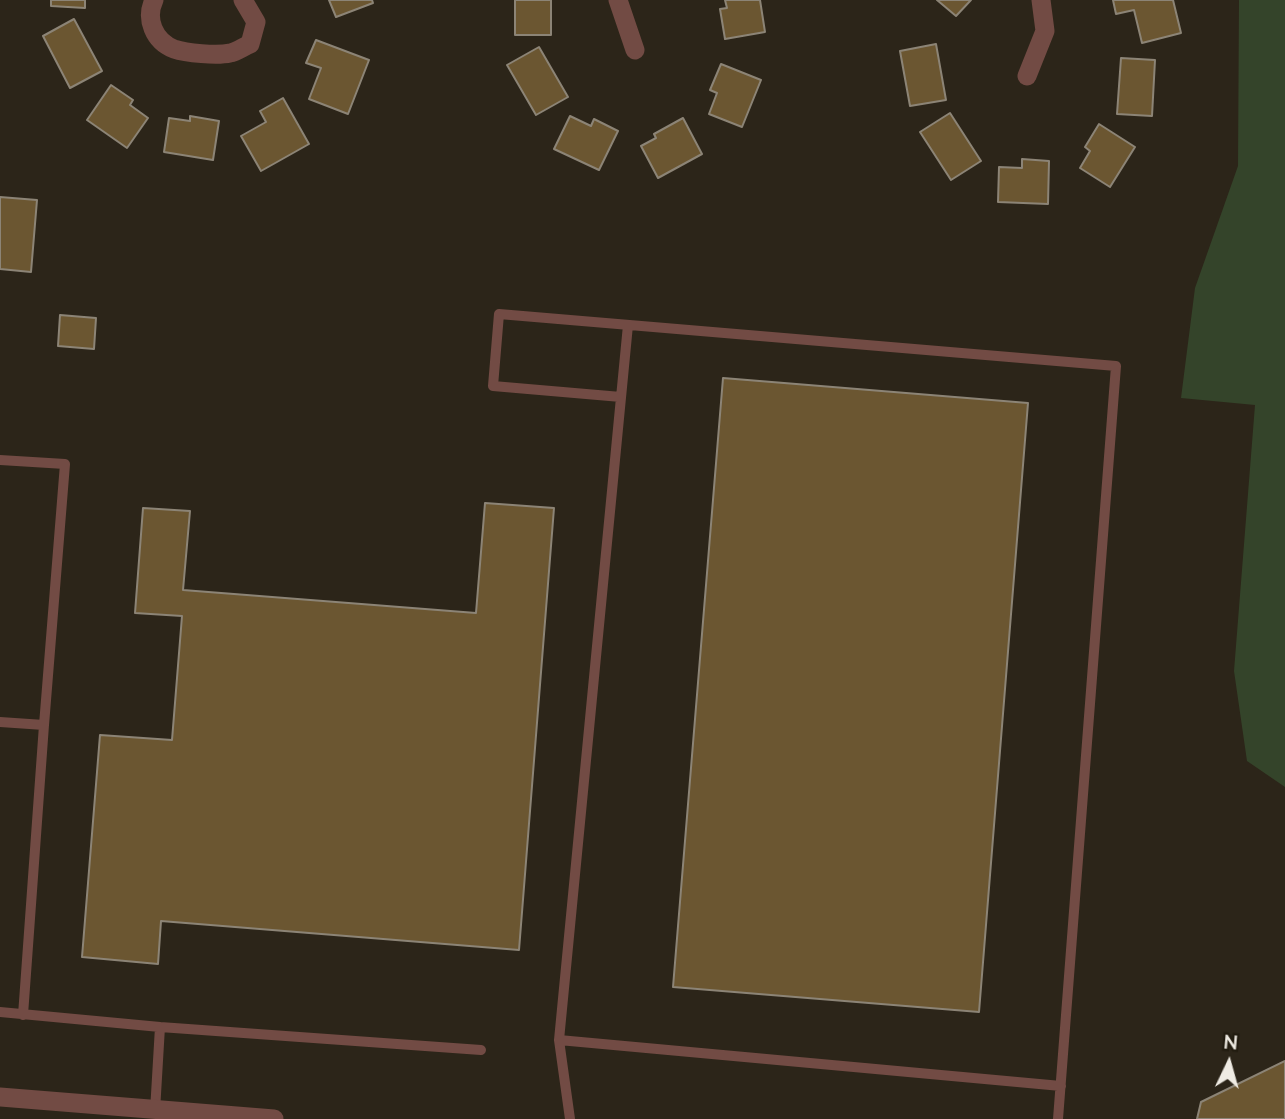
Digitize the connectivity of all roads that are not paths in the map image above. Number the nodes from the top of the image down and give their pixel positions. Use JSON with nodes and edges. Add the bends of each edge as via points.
{"nodes":[{"id":1,"x":154,"y":0,"type":"edge"},
{"id":2,"x":243,"y":0,"type":"edge"},
{"id":3,"x":618,"y":0,"type":"edge"},
{"id":4,"x":1041,"y":0,"type":"edge"},
{"id":5,"x":635,"y":50,"type":"dead end"},
{"id":6,"x":1027,"y":76,"type":"dead end"},
{"id":7,"x":628,"y":325,"type":"junction"},
{"id":8,"x":621,"y":397,"type":"junction"},
{"id":9,"x":0,"y":460,"type":"edge"},
{"id":10,"x":0,"y":722,"type":"edge"},
{"id":11,"x":44,"y":726,"type":"junction"},
{"id":12,"x":0,"y":1013,"type":"edge"},
{"id":13,"x":23,"y":1015,"type":"junction"},
{"id":14,"x":160,"y":1027,"type":"junction"},
{"id":15,"x":559,"y":1040,"type":"junction"},
{"id":16,"x":481,"y":1050,"type":"dead end"},
{"id":17,"x":1061,"y":1086,"type":"junction"},
{"id":18,"x":0,"y":1097,"type":"edge"},
{"id":19,"x":154,"y":1114,"type":"edge"},
{"id":20,"x":274,"y":1119,"type":"edge"},
{"id":21,"x":569,"y":1119,"type":"edge"},
{"id":22,"x":1058,"y":1119,"type":"edge"}],
"edges":[{"from":1,"to":2,"type":"street","via":[[148,11],[153,32],[173,49],[209,54],[231,53],[250,44],[256,22]]},
{"from":3,"to":5,"type":"street"},
{"from":4,"to":6,"type":"street","via":[[1045,31]]},
{"from":7,"to":8,"type":"lane"},
{"from":7,"to":8,"type":"lane","via":[[499,314],[493,386]]},
{"from":7,"to":17,"type":"lane","via":[[1116,366]]},
{"from":8,"to":15,"type":"lane"},
{"from":9,"to":11,"type":"lane","via":[[65,464]]},
{"from":10,"to":11,"type":"lane"},
{"from":11,"to":13,"type":"lane"},
{"from":12,"to":13,"type":"lane"},
{"from":13,"to":14,"type":"lane"},
{"from":14,"to":16,"type":"lane"},
{"from":14,"to":19,"type":"lane"},
{"from":15,"to":17,"type":"lane"},
{"from":15,"to":21,"type":"lane"},
{"from":17,"to":22,"type":"lane"},
{"from":18,"to":19,"type":"street"},
{"from":19,"to":20,"type":"street"}]}
